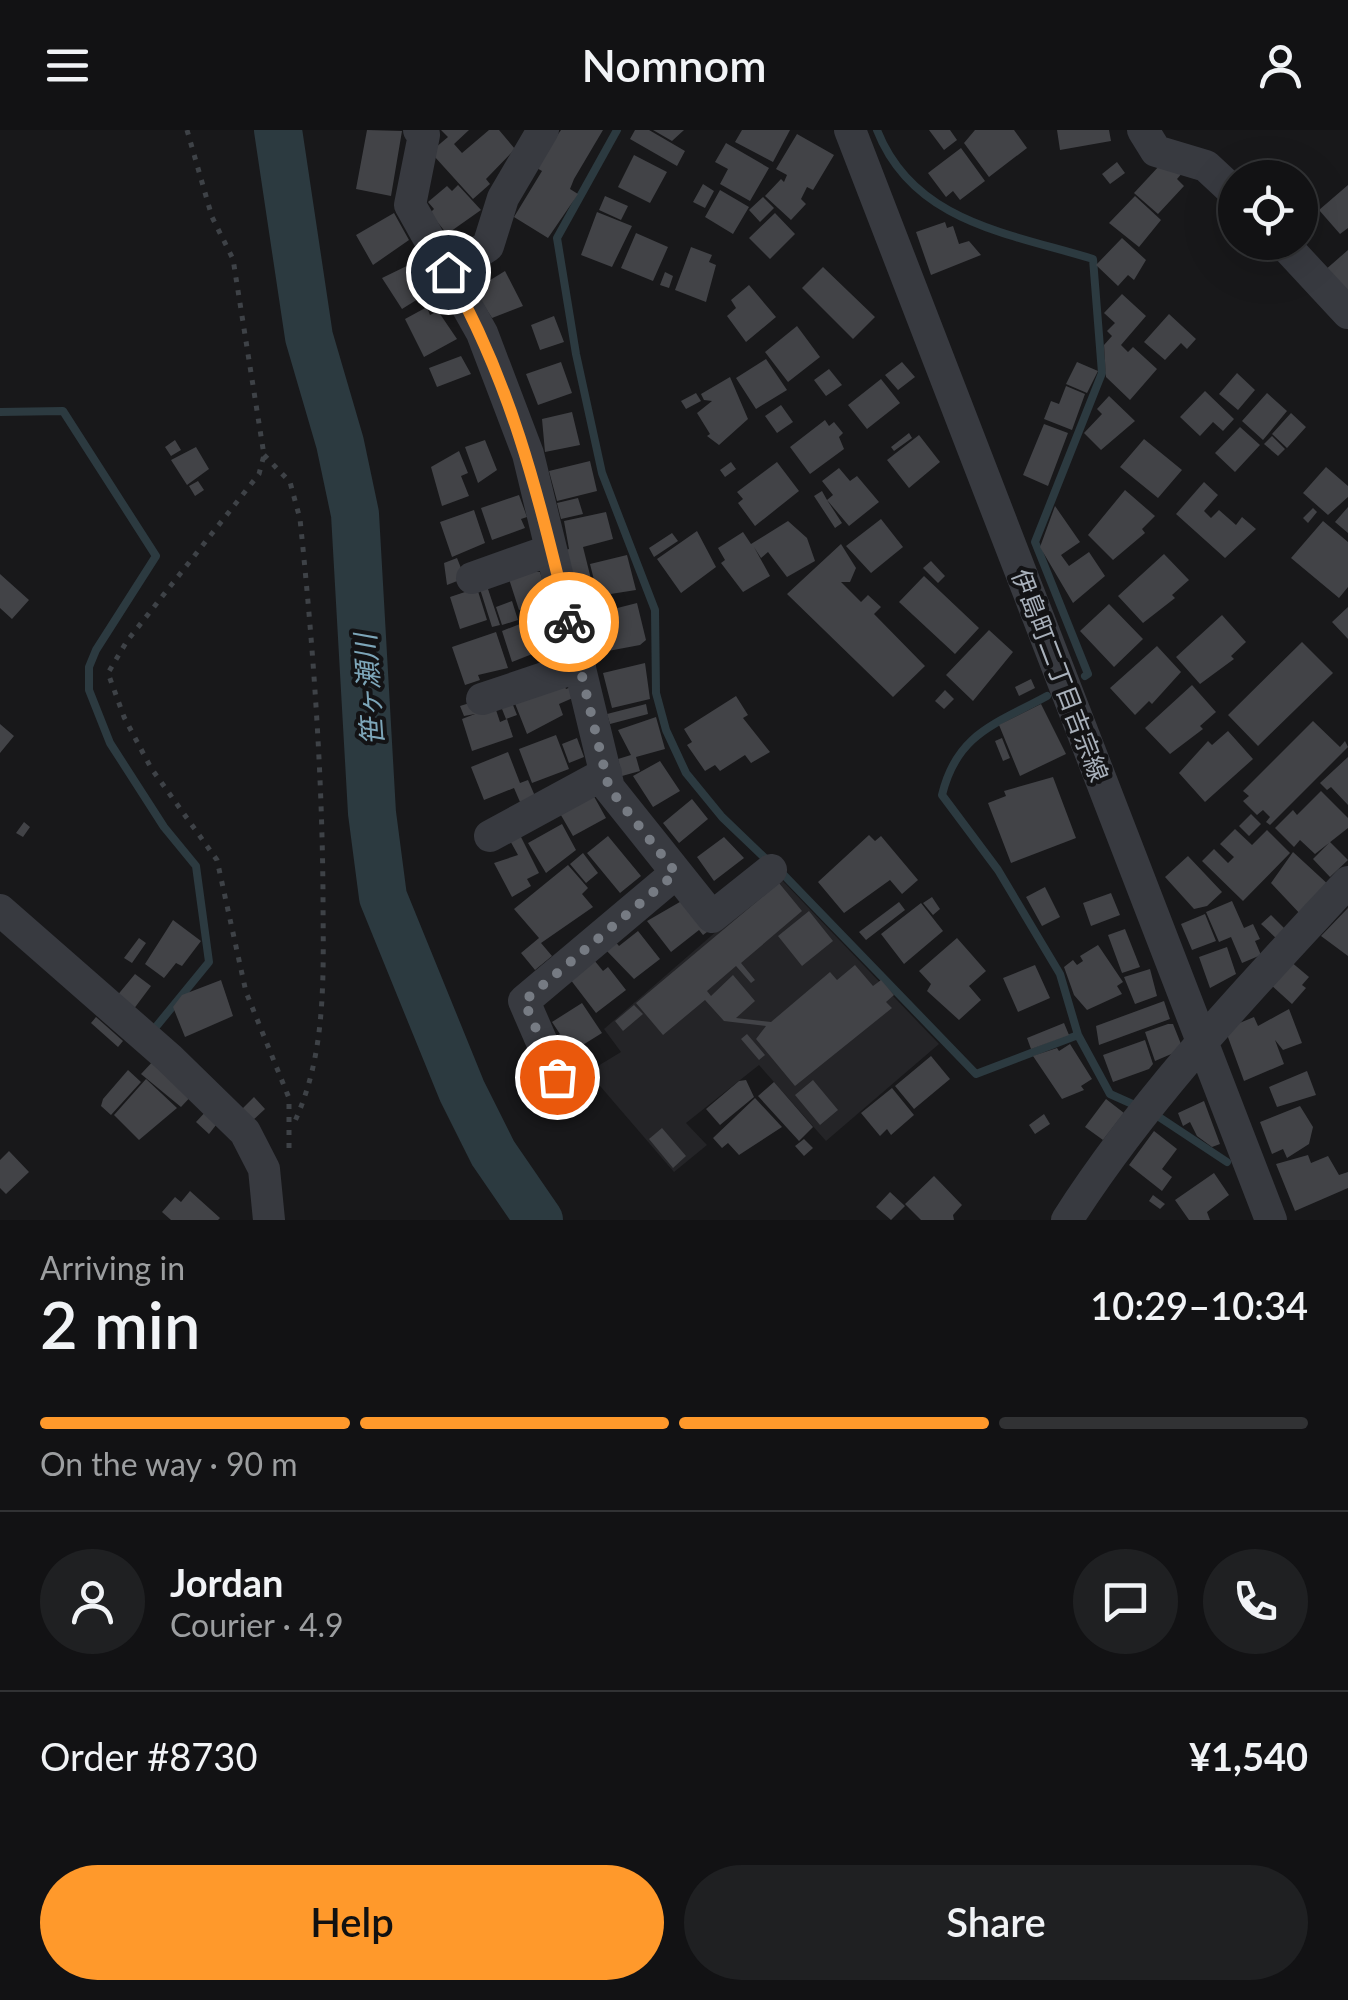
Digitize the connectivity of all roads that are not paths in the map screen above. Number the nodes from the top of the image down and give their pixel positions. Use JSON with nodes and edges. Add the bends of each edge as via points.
{"nodes":[{"id":1,"x":419,"y":130,"type":"edge"},
{"id":2,"x":543,"y":130,"type":"edge"},
{"id":3,"x":850,"y":130,"type":"edge"},
{"id":4,"x":1144,"y":130,"type":"edge"},
{"id":5,"x":1218,"y":177,"type":"edge"},
{"id":6,"x":1299,"y":260,"type":"edge"},
{"id":7,"x":448,"y":272,"type":"junction"},
{"id":8,"x":1348,"y":313,"type":"edge"},
{"id":9,"x":552,"y":550,"type":"junction"},
{"id":10,"x":472,"y":578,"type":"dead end"},
{"id":11,"x":580,"y":666,"type":"junction"},
{"id":12,"x":482,"y":699,"type":"dead end"},
{"id":13,"x":606,"y":774,"type":"junction"},
{"id":14,"x":490,"y":836,"type":"dead end"},
{"id":15,"x":771,"y":870,"type":"dead end"},
{"id":16,"x":676,"y":873,"type":"junction"},
{"id":17,"x":1348,"y":882,"type":"edge"},
{"id":18,"x":0,"y":910,"type":"edge"},
{"id":19,"x":1202,"y":1039,"type":"junction"},
{"id":20,"x":557,"y":1077,"type":"dead end"},
{"id":21,"x":269,"y":1220,"type":"edge"},
{"id":22,"x":1067,"y":1220,"type":"edge"},
{"id":23,"x":1272,"y":1220,"type":"edge"}],
"edges":[{"from":1,"to":7,"type":"street","via":[[424,135],[410,205]]},
{"from":2,"to":7,"type":"street","via":[[503,198],[488,246]]},
{"from":3,"to":19,"type":"street","name":"伊島町二丁目吉宗線"},
{"from":4,"to":5,"type":"street","via":[[1156,151],[1206,166]]},
{"from":6,"to":8,"type":"street"},
{"from":7,"to":9,"type":"street","via":[[482,333],[522,436]]},
{"from":9,"to":10,"type":"street"},
{"from":9,"to":11,"type":"street"},
{"from":11,"to":12,"type":"street"},
{"from":11,"to":13,"type":"street"},
{"from":13,"to":14,"type":"street"},
{"from":13,"to":16,"type":"street","via":[[609,788]]},
{"from":15,"to":16,"type":"street","via":[[712,917]]},
{"from":16,"to":20,"type":"street","via":[[524,1001]]},
{"from":17,"to":19,"type":"street"},
{"from":18,"to":21,"type":"street","via":[[245,1132],[264,1169]]},
{"from":19,"to":22,"type":"street"},
{"from":19,"to":23,"type":"street","name":"伊島町二丁目吉宗線"}]}
